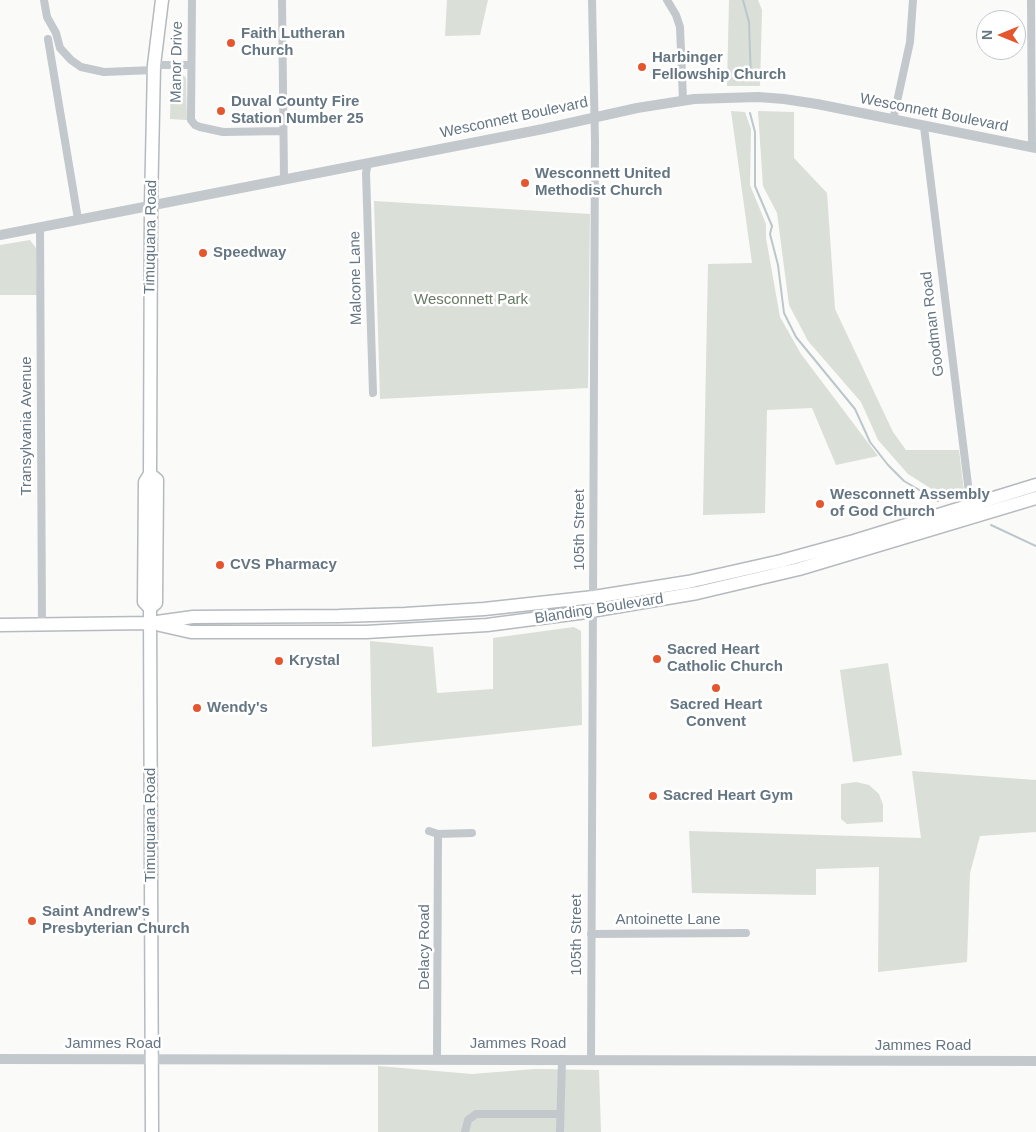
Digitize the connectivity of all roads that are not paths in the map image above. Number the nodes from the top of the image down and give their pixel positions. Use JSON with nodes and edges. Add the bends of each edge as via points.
{"nodes":[{"id":1,"x":44,"y":0,"type":"edge"},
{"id":2,"x":162,"y":0,"type":"edge"},
{"id":3,"x":192,"y":0,"type":"edge"},
{"id":4,"x":282,"y":0,"type":"edge"},
{"id":5,"x":592,"y":0,"type":"edge"},
{"id":6,"x":667,"y":0,"type":"edge"},
{"id":7,"x":913,"y":0,"type":"edge"},
{"id":8,"x":1031,"y":0,"type":"edge"},
{"id":9,"x":48,"y":39,"type":"dead end"},
{"id":10,"x":190,"y":65,"type":"junction"},
{"id":11,"x":154,"y":68,"type":"junction"},
{"id":12,"x":683,"y":100,"type":"junction"},
{"id":13,"x":594,"y":118,"type":"junction"},
{"id":14,"x":893,"y":120,"type":"junction"},
{"id":15,"x":924,"y":127,"type":"junction"},
{"id":16,"x":283,"y":131,"type":"junction"},
{"id":17,"x":1034,"y":148,"type":"edge"},
{"id":18,"x":368,"y":163,"type":"junction"},
{"id":19,"x":284,"y":179,"type":"junction"},
{"id":20,"x":151,"y":206,"type":"junction"},
{"id":21,"x":78,"y":219,"type":"junction"},
{"id":22,"x":40,"y":227,"type":"junction"},
{"id":23,"x":0,"y":235,"type":"edge"},
{"id":24,"x":372,"y":393,"type":"dead end"},
{"id":25,"x":1036,"y":485,"type":"edge"},
{"id":26,"x":1036,"y":498,"type":"edge"},
{"id":27,"x":971,"y":511,"type":"junction"},
{"id":28,"x":740,"y":577,"type":"junction"},
{"id":29,"x":594,"y":597,"type":"junction"},
{"id":30,"x":484,"y":609,"type":"junction"},
{"id":31,"x":594,"y":611,"type":"junction"},
{"id":32,"x":445,"y":612,"type":"junction"},
{"id":33,"x":150,"y":623,"type":"junction"},
{"id":34,"x":42,"y":624,"type":"junction"},
{"id":35,"x":0,"y":625,"type":"edge"},
{"id":36,"x":447,"y":627,"type":"junction"},
{"id":37,"x":384,"y":630,"type":"junction"},
{"id":38,"x":429,"y":831,"type":"dead end"},
{"id":39,"x":472,"y":833,"type":"dead end"},
{"id":40,"x":438,"y":834,"type":"junction"},
{"id":41,"x":746,"y":933,"type":"dead end"},
{"id":42,"x":591,"y":934,"type":"junction"},
{"id":43,"x":0,"y":1059,"type":"edge"},
{"id":44,"x":152,"y":1059,"type":"junction"},
{"id":45,"x":437,"y":1059,"type":"junction"},
{"id":46,"x":562,"y":1059,"type":"junction"},
{"id":47,"x":591,"y":1059,"type":"junction"},
{"id":48,"x":1036,"y":1061,"type":"edge"},
{"id":49,"x":560,"y":1114,"type":"junction"},
{"id":50,"x":152,"y":1132,"type":"edge"},
{"id":51,"x":465,"y":1132,"type":"edge"},
{"id":52,"x":560,"y":1132,"type":"edge"}],
"edges":[{"from":1,"to":11,"type":"street","via":[[47,17],[60,48],[71,60],[87,69],[104,72]]},
{"from":2,"to":11,"type":"main road","name":"Timuquana Road"},
{"from":3,"to":10,"type":"street","name":"Manor Drive"},
{"from":4,"to":16,"type":"street"},
{"from":5,"to":13,"type":"street","name":"105th Street"},
{"from":6,"to":12,"type":"street","via":[[680,27]]},
{"from":7,"to":14,"type":"street","via":[[910,42]]},
{"from":8,"to":17,"type":"street"},
{"from":9,"to":21,"type":"street"},
{"from":10,"to":11,"type":"street"},
{"from":10,"to":16,"type":"street","name":"Manor Drive","via":[[190,115],[195,125],[223,132]]},
{"from":11,"to":20,"type":"main road","name":"Timuquana Road"},
{"from":12,"to":13,"type":"street","name":"Wesconnett Boulevard"},
{"from":12,"to":14,"type":"street","name":"Wesconnett Boulevard","via":[[724,97],[784,99]]},
{"from":13,"to":18,"type":"street","name":"Wesconnett Boulevard"},
{"from":13,"to":29,"type":"street","name":"105th Street"},
{"from":14,"to":15,"type":"street","name":"Wesconnett Boulevard"},
{"from":15,"to":17,"type":"street","name":"Wesconnett Boulevard"},
{"from":15,"to":27,"type":"street","name":"Goodman Road"},
{"from":16,"to":19,"type":"street"},
{"from":18,"to":19,"type":"street","name":"Wesconnett Boulevard"},
{"from":18,"to":24,"type":"street","name":"Malcone Lane"},
{"from":19,"to":20,"type":"street","name":"Wesconnett Boulevard"},
{"from":20,"to":21,"type":"street","name":"Wesconnett Boulevard"},
{"from":20,"to":33,"type":"main road","name":"Timuquana Road","via":[[150,474],[145,482],[144,602],[150,608]]},
{"from":21,"to":22,"type":"street","name":"Wesconnett Boulevard"},
{"from":22,"to":23,"type":"street","name":"Wesconnett Boulevard"},
{"from":22,"to":34,"type":"street","name":"Transylvania Avenue"},
{"from":25,"to":27,"type":"main road","name":"Blanding Boulevard"},
{"from":26,"to":27,"type":"main road","name":"Blanding Boulevard"},
{"from":27,"to":28,"type":"main road","name":"Blanding Boulevard","via":[[856,547],[799,569]]},
{"from":28,"to":29,"type":"main road","name":"Blanding Boulevard"},
{"from":28,"to":31,"type":"main road","name":"Blanding Boulevard","via":[[652,601]]},
{"from":29,"to":30,"type":"main road","name":"Blanding Boulevard"},
{"from":29,"to":31,"type":"street","name":"105th Street"},
{"from":30,"to":32,"type":"main road","name":"Blanding Boulevard"},
{"from":30,"to":36,"type":"main road","via":[[463,616]]},
{"from":31,"to":36,"type":"main road","name":"Blanding Boulevard","via":[[520,622]]},
{"from":31,"to":42,"type":"street","name":"105th Street"},
{"from":32,"to":33,"type":"main road","name":"Blanding Boulevard","via":[[193,617]]},
{"from":32,"to":37,"type":"main road","via":[[433,622],[396,624]]},
{"from":33,"to":34,"type":"main road","name":"Blanding Boulevard"},
{"from":33,"to":37,"type":"main road","name":"Blanding Boulevard","via":[[191,632]]},
{"from":33,"to":44,"type":"main road","name":"Timuquana Road"},
{"from":34,"to":35,"type":"main road","name":"Blanding Boulevard"},
{"from":36,"to":37,"type":"main road","name":"Blanding Boulevard"},
{"from":38,"to":40,"type":"street"},
{"from":39,"to":40,"type":"street"},
{"from":40,"to":45,"type":"street","name":"Delacy Road"},
{"from":41,"to":42,"type":"street","name":"Antoinette Lane"},
{"from":42,"to":47,"type":"street","name":"105th Street"},
{"from":43,"to":44,"type":"street","name":"Jammes Road"},
{"from":44,"to":45,"type":"street","name":"Jammes Road"},
{"from":44,"to":50,"type":"main road","name":"Timuquana Road"},
{"from":45,"to":46,"type":"street","name":"Jammes Road"},
{"from":46,"to":47,"type":"street","name":"Jammes Road"},
{"from":46,"to":49,"type":"street"},
{"from":47,"to":48,"type":"street","name":"Jammes Road"},
{"from":49,"to":51,"type":"street","via":[[476,1114],[468,1120]]},
{"from":49,"to":52,"type":"street"}]}
